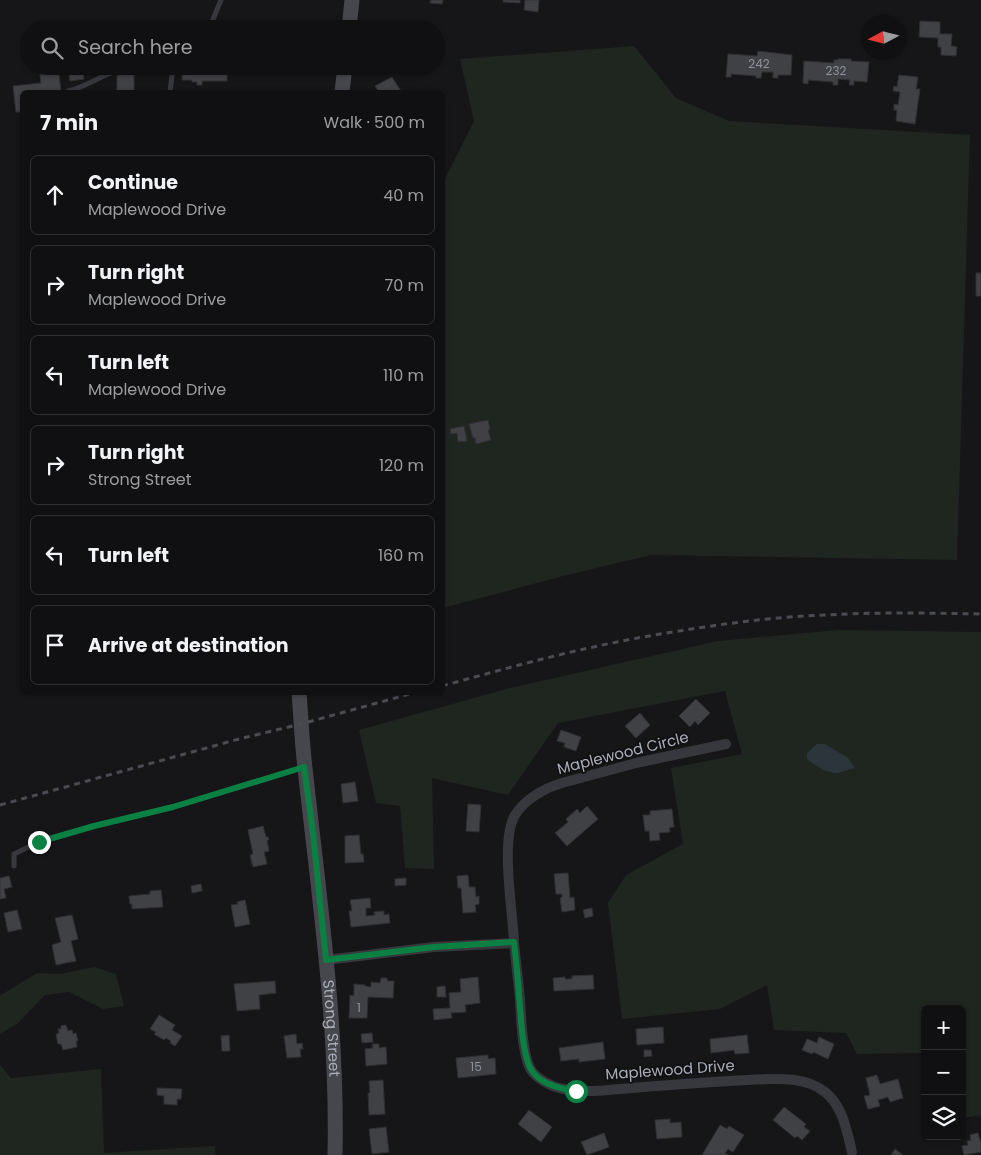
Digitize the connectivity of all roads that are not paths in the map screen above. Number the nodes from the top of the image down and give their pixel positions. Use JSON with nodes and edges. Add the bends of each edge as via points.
{"nodes":[{"id":1,"x":221,"y":0,"type":"edge"},
{"id":2,"x":352,"y":0,"type":"edge"},
{"id":3,"x":213,"y":20,"type":"edge"},
{"id":4,"x":350,"y":20,"type":"edge"},
{"id":5,"x":105,"y":75,"type":"edge"},
{"id":6,"x":173,"y":75,"type":"edge"},
{"id":7,"x":343,"y":75,"type":"edge"},
{"id":8,"x":72,"y":90,"type":"edge"},
{"id":9,"x":170,"y":90,"type":"edge"},
{"id":10,"x":342,"y":90,"type":"edge"},
{"id":11,"x":299,"y":695,"type":"edge"},
{"id":12,"x":726,"y":744,"type":"dead end"},
{"id":13,"x":304,"y":767,"type":"junction"},
{"id":14,"x":14,"y":866,"type":"dead end"},
{"id":15,"x":514,"y":942,"type":"junction"},
{"id":16,"x":326,"y":960,"type":"junction"},
{"id":17,"x":852,"y":1152,"type":"dead end"},
{"id":18,"x":335,"y":1155,"type":"edge"}],
"edges":[{"from":1,"to":3,"type":"lane"},
{"from":2,"to":4,"type":"main road"},
{"from":5,"to":8,"type":"lane"},
{"from":6,"to":9,"type":"lane"},
{"from":7,"to":10,"type":"main road"},
{"from":11,"to":13,"type":"main road","name":"Strong Street"},
{"from":12,"to":15,"type":"street","name":"Maplewood Circle","via":[[636,763],[555,785],[526,804],[514,816],[509,840]]},
{"from":13,"to":14,"type":"lane","via":[[173,807],[39,842],[14,854]]},
{"from":13,"to":16,"type":"main road","name":"Strong Street"},
{"from":15,"to":16,"type":"street","via":[[434,947]]},
{"from":15,"to":17,"type":"street","name":"Maplewood Drive","via":[[528,1063],[534,1074],[546,1082],[563,1089],[591,1091],[780,1078],[796,1080],[824,1091],[836,1103]]},
{"from":16,"to":18,"type":"main road","name":"Strong Street","via":[[335,1077]]}]}
